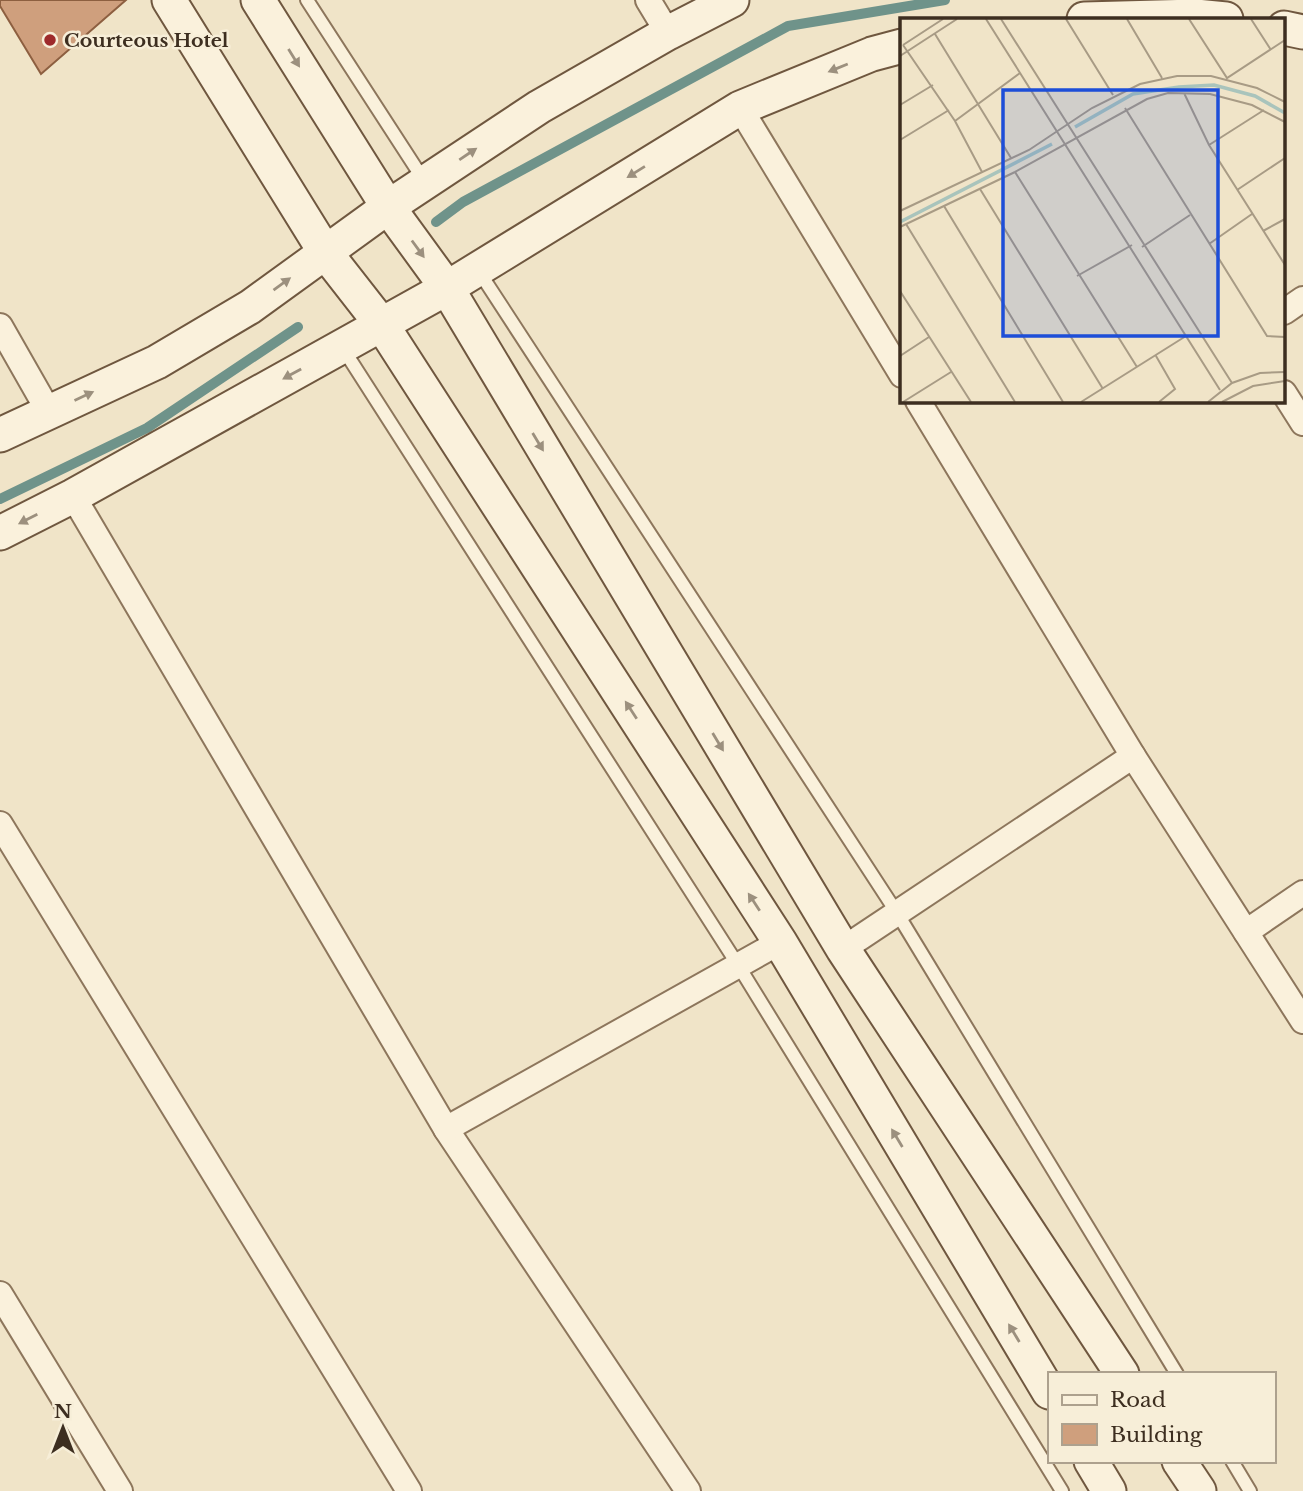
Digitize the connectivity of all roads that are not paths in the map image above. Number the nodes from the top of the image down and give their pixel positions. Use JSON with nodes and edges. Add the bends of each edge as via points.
{"nodes":[{"id":1,"x":169,"y":0,"type":"edge"},
{"id":2,"x":258,"y":0,"type":"edge"},
{"id":3,"x":307,"y":0,"type":"edge"},
{"id":4,"x":648,"y":0,"type":"edge"},
{"id":5,"x":732,"y":0,"type":"edge"},
{"id":6,"x":1129,"y":18,"type":"edge"},
{"id":7,"x":1216,"y":18,"type":"edge"},
{"id":8,"x":668,"y":33,"type":"junction"},
{"id":9,"x":900,"y":47,"type":"edge"},
{"id":10,"x":740,"y":108,"type":"junction"},
{"id":11,"x":425,"y":182,"type":"junction"},
{"id":12,"x":388,"y":207,"type":"junction"},
{"id":13,"x":325,"y":252,"type":"junction"},
{"id":14,"x":478,"y":269,"type":"junction"},
{"id":15,"x":447,"y":288,"type":"junction"},
{"id":16,"x":1303,"y":299,"type":"edge"},
{"id":17,"x":1286,"y":311,"type":"edge"},
{"id":18,"x":382,"y":325,"type":"junction"},
{"id":19,"x":0,"y":326,"type":"edge"},
{"id":20,"x":342,"y":347,"type":"junction"},
{"id":21,"x":900,"y":372,"type":"edge"},
{"id":22,"x":1286,"y":396,"type":"edge"},
{"id":23,"x":919,"y":402,"type":"edge"},
{"id":24,"x":49,"y":412,"type":"junction"},
{"id":25,"x":1303,"y":423,"type":"edge"},
{"id":26,"x":0,"y":435,"type":"edge"},
{"id":27,"x":73,"y":496,"type":"junction"},
{"id":28,"x":0,"y":533,"type":"edge"},
{"id":29,"x":1133,"y":756,"type":"junction"},
{"id":30,"x":0,"y":824,"type":"edge"},
{"id":31,"x":1303,"y":893,"type":"edge"},
{"id":32,"x":897,"y":913,"type":"junction"},
{"id":33,"x":1246,"y":932,"type":"junction"},
{"id":34,"x":779,"y":942,"type":"junction"},
{"id":35,"x":843,"y":949,"type":"junction"},
{"id":36,"x":738,"y":965,"type":"junction"},
{"id":37,"x":1303,"y":1021,"type":"edge"},
{"id":38,"x":446,"y":1129,"type":"junction"},
{"id":39,"x":0,"y":1294,"type":"edge"},
{"id":40,"x":1121,"y":1372,"type":"edge"},
{"id":41,"x":1176,"y":1372,"type":"edge"},
{"id":42,"x":1048,"y":1390,"type":"edge"},
{"id":43,"x":1092,"y":1463,"type":"edge"},
{"id":44,"x":1180,"y":1463,"type":"edge"},
{"id":45,"x":1232,"y":1463,"type":"edge"},
{"id":46,"x":120,"y":1491,"type":"edge"},
{"id":47,"x":409,"y":1491,"type":"edge"},
{"id":48,"x":688,"y":1491,"type":"edge"},
{"id":49,"x":1062,"y":1491,"type":"edge"},
{"id":50,"x":1109,"y":1491,"type":"edge"},
{"id":51,"x":1199,"y":1491,"type":"edge"},
{"id":52,"x":1250,"y":1491,"type":"edge"}],
"edges":[{"from":1,"to":13,"type":"street"},
{"from":2,"to":12,"type":"street","one_way":true},
{"from":3,"to":11,"type":"lane"},
{"from":4,"to":8,"type":"street"},
{"from":5,"to":8,"type":"street"},
{"from":6,"to":7,"type":"street"},
{"from":11,"to":8,"type":"street","one_way":true,"via":[[539,107]]},
{"from":9,"to":10,"type":"street","one_way":true},
{"from":10,"to":14,"type":"street","one_way":true},
{"from":10,"to":21,"type":"street"},
{"from":11,"to":12,"type":"street"},
{"from":12,"to":13,"type":"street"},
{"from":12,"to":15,"type":"street","one_way":true},
{"from":13,"to":18,"type":"street"},
{"from":24,"to":13,"type":"street","one_way":true,"via":[[157,362],[250,307]]},
{"from":14,"to":15,"type":"street"},
{"from":14,"to":32,"type":"lane"},
{"from":15,"to":18,"type":"street"},
{"from":15,"to":35,"type":"street","one_way":true},
{"from":16,"to":17,"type":"street"},
{"from":18,"to":20,"type":"street"},
{"from":34,"to":18,"type":"street","one_way":true},
{"from":19,"to":24,"type":"street"},
{"from":20,"to":27,"type":"street","one_way":true},
{"from":20,"to":36,"type":"lane"},
{"from":22,"to":25,"type":"street"},
{"from":23,"to":29,"type":"street"},
{"from":24,"to":26,"type":"street"},
{"from":27,"to":28,"type":"street","one_way":true},
{"from":27,"to":38,"type":"street"},
{"from":29,"to":32,"type":"street"},
{"from":29,"to":33,"type":"street"},
{"from":30,"to":47,"type":"street"},
{"from":31,"to":33,"type":"street"},
{"from":32,"to":35,"type":"street"},
{"from":32,"to":41,"type":"lane"},
{"from":33,"to":37,"type":"street"},
{"from":34,"to":36,"type":"street"},
{"from":42,"to":34,"type":"street","one_way":true},
{"from":35,"to":40,"type":"street"},
{"from":36,"to":38,"type":"street"},
{"from":36,"to":49,"type":"lane"},
{"from":38,"to":48,"type":"street"},
{"from":39,"to":46,"type":"street"},
{"from":43,"to":50,"type":"street"},
{"from":44,"to":51,"type":"street"},
{"from":45,"to":52,"type":"lane"}]}
